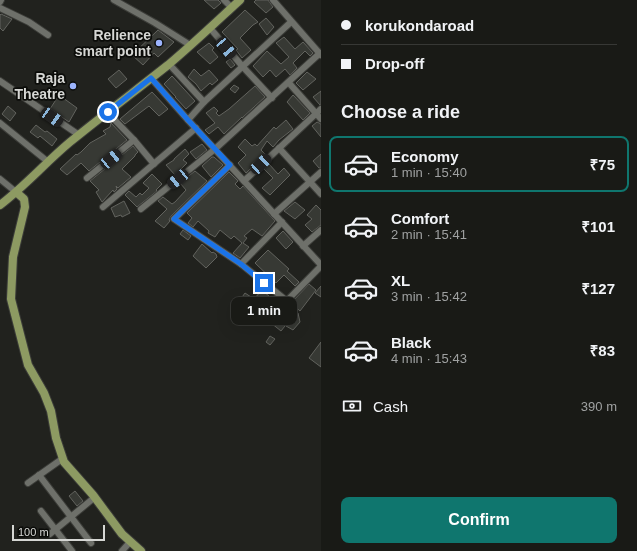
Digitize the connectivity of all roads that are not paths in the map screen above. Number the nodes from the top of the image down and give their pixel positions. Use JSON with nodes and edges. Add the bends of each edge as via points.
{"nodes":[{"id":1,"x":115,"y":0,"type":"edge"},
{"id":2,"x":224,"y":0,"type":"edge"},
{"id":3,"x":240,"y":0,"type":"edge"},
{"id":4,"x":273,"y":0,"type":"edge"},
{"id":5,"x":0,"y":8,"type":"edge"},
{"id":6,"x":232,"y":8,"type":"junction"},
{"id":7,"x":291,"y":22,"type":"junction"},
{"id":8,"x":210,"y":28,"type":"junction"},
{"id":9,"x":48,"y":35,"type":"dead end"},
{"id":10,"x":190,"y":45,"type":"junction"},
{"id":11,"x":320,"y":54,"type":"edge"},
{"id":12,"x":168,"y":64,"type":"junction"},
{"id":13,"x":242,"y":67,"type":"junction"},
{"id":14,"x":151,"y":78,"type":"junction"},
{"id":15,"x":0,"y":82,"type":"edge"},
{"id":16,"x":289,"y":83,"type":"junction"},
{"id":17,"x":272,"y":98,"type":"junction"},
{"id":18,"x":204,"y":102,"type":"junction"},
{"id":19,"x":318,"y":111,"type":"edge"},
{"id":20,"x":108,"y":112,"type":"junction"},
{"id":21,"x":321,"y":119,"type":"edge"},
{"id":22,"x":188,"y":120,"type":"junction"},
{"id":23,"x":0,"y":123,"type":"edge"},
{"id":24,"x":196,"y":128,"type":"junction"},
{"id":25,"x":79,"y":135,"type":"junction"},
{"id":26,"x":134,"y":140,"type":"junction"},
{"id":27,"x":279,"y":148,"type":"junction"},
{"id":28,"x":215,"y":149,"type":"junction"},
{"id":29,"x":47,"y":161,"type":"junction"},
{"id":30,"x":154,"y":164,"type":"junction"},
{"id":31,"x":230,"y":165,"type":"junction"},
{"id":32,"x":321,"y":172,"type":"edge"},
{"id":33,"x":87,"y":178,"type":"dead end"},
{"id":34,"x":0,"y":179,"type":"edge"},
{"id":35,"x":244,"y":180,"type":"junction"},
{"id":36,"x":310,"y":182,"type":"junction"},
{"id":37,"x":16,"y":192,"type":"junction"},
{"id":38,"x":321,"y":194,"type":"edge"},
{"id":39,"x":0,"y":205,"type":"edge"},
{"id":40,"x":103,"y":207,"type":"dead end"},
{"id":41,"x":141,"y":209,"type":"dead end"},
{"id":42,"x":274,"y":214,"type":"junction"},
{"id":43,"x":282,"y":222,"type":"junction"},
{"id":44,"x":321,"y":230,"type":"edge"},
{"id":45,"x":303,"y":246,"type":"junction"},
{"id":46,"x":241,"y":264,"type":"junction"},
{"id":47,"x":321,"y":265,"type":"edge"},
{"id":48,"x":287,"y":301,"type":"junction"},
{"id":49,"x":269,"y":320,"type":"dead end"},
{"id":50,"x":62,"y":459,"type":"junction"},
{"id":51,"x":39,"y":475,"type":"junction"},
{"id":52,"x":28,"y":484,"type":"dead end"},
{"id":53,"x":95,"y":497,"type":"junction"},
{"id":54,"x":41,"y":510,"type":"dead end"},
{"id":55,"x":70,"y":517,"type":"junction"},
{"id":56,"x":53,"y":531,"type":"junction"},
{"id":57,"x":130,"y":542,"type":"junction"},
{"id":58,"x":91,"y":543,"type":"dead end"},
{"id":59,"x":72,"y":551,"type":"edge"},
{"id":60,"x":122,"y":551,"type":"edge"},
{"id":61,"x":141,"y":551,"type":"edge"}],
"edges":[{"from":1,"to":10,"type":"street"},
{"from":2,"to":6,"type":"street"},
{"from":3,"to":6,"type":"main road"},
{"from":4,"to":7,"type":"street"},
{"from":5,"to":9,"type":"street","via":[[29,22]]},
{"from":6,"to":8,"type":"main road"},
{"from":7,"to":11,"type":"street"},
{"from":7,"to":13,"type":"street"},
{"from":8,"to":10,"type":"main road"},
{"from":8,"to":13,"type":"street"},
{"from":10,"to":12,"type":"main road"},
{"from":11,"to":16,"type":"street"},
{"from":12,"to":14,"type":"main road"},
{"from":12,"to":18,"type":"street"},
{"from":13,"to":17,"type":"street"},
{"from":13,"to":18,"type":"street"},
{"from":14,"to":20,"type":"main road"},
{"from":14,"to":22,"type":"street"},
{"from":15,"to":25,"type":"street"},
{"from":16,"to":17,"type":"street"},
{"from":16,"to":19,"type":"street"},
{"from":17,"to":28,"type":"street"},
{"from":18,"to":22,"type":"street"},
{"from":19,"to":21,"type":"street"},
{"from":19,"to":27,"type":"street"},
{"from":20,"to":25,"type":"main road"},
{"from":20,"to":26,"type":"street"},
{"from":22,"to":24,"type":"street"},
{"from":23,"to":29,"type":"street"},
{"from":24,"to":28,"type":"street"},
{"from":24,"to":30,"type":"street"},
{"from":25,"to":29,"type":"main road"},
{"from":26,"to":30,"type":"street"},
{"from":26,"to":33,"type":"street"},
{"from":27,"to":35,"type":"street"},
{"from":27,"to":36,"type":"street"},
{"from":28,"to":31,"type":"street"},
{"from":28,"to":41,"type":"street"},
{"from":29,"to":37,"type":"main road"},
{"from":30,"to":40,"type":"street"},
{"from":31,"to":35,"type":"street"},
{"from":31,"to":46,"type":"street","via":[[174,219]]},
{"from":32,"to":36,"type":"street"},
{"from":34,"to":37,"type":"street"},
{"from":35,"to":42,"type":"street"},
{"from":36,"to":38,"type":"street"},
{"from":36,"to":42,"type":"street"},
{"from":37,"to":39,"type":"main road"},
{"from":37,"to":50,"type":"main road","via":[[24,199],[26,207],[13,257],[11,299],[28,365],[52,411]]},
{"from":42,"to":43,"type":"street"},
{"from":43,"to":45,"type":"street"},
{"from":43,"to":46,"type":"street"},
{"from":44,"to":45,"type":"street"},
{"from":45,"to":47,"type":"street"},
{"from":46,"to":48,"type":"street"},
{"from":47,"to":48,"type":"street"},
{"from":48,"to":49,"type":"street"},
{"from":50,"to":51,"type":"street"},
{"from":50,"to":53,"type":"main road"},
{"from":51,"to":52,"type":"street"},
{"from":51,"to":55,"type":"street"},
{"from":53,"to":55,"type":"street"},
{"from":53,"to":57,"type":"main road"},
{"from":54,"to":56,"type":"street"},
{"from":55,"to":56,"type":"street"},
{"from":55,"to":58,"type":"street"},
{"from":56,"to":59,"type":"street"},
{"from":57,"to":60,"type":"street"},
{"from":57,"to":61,"type":"main road"}]}
